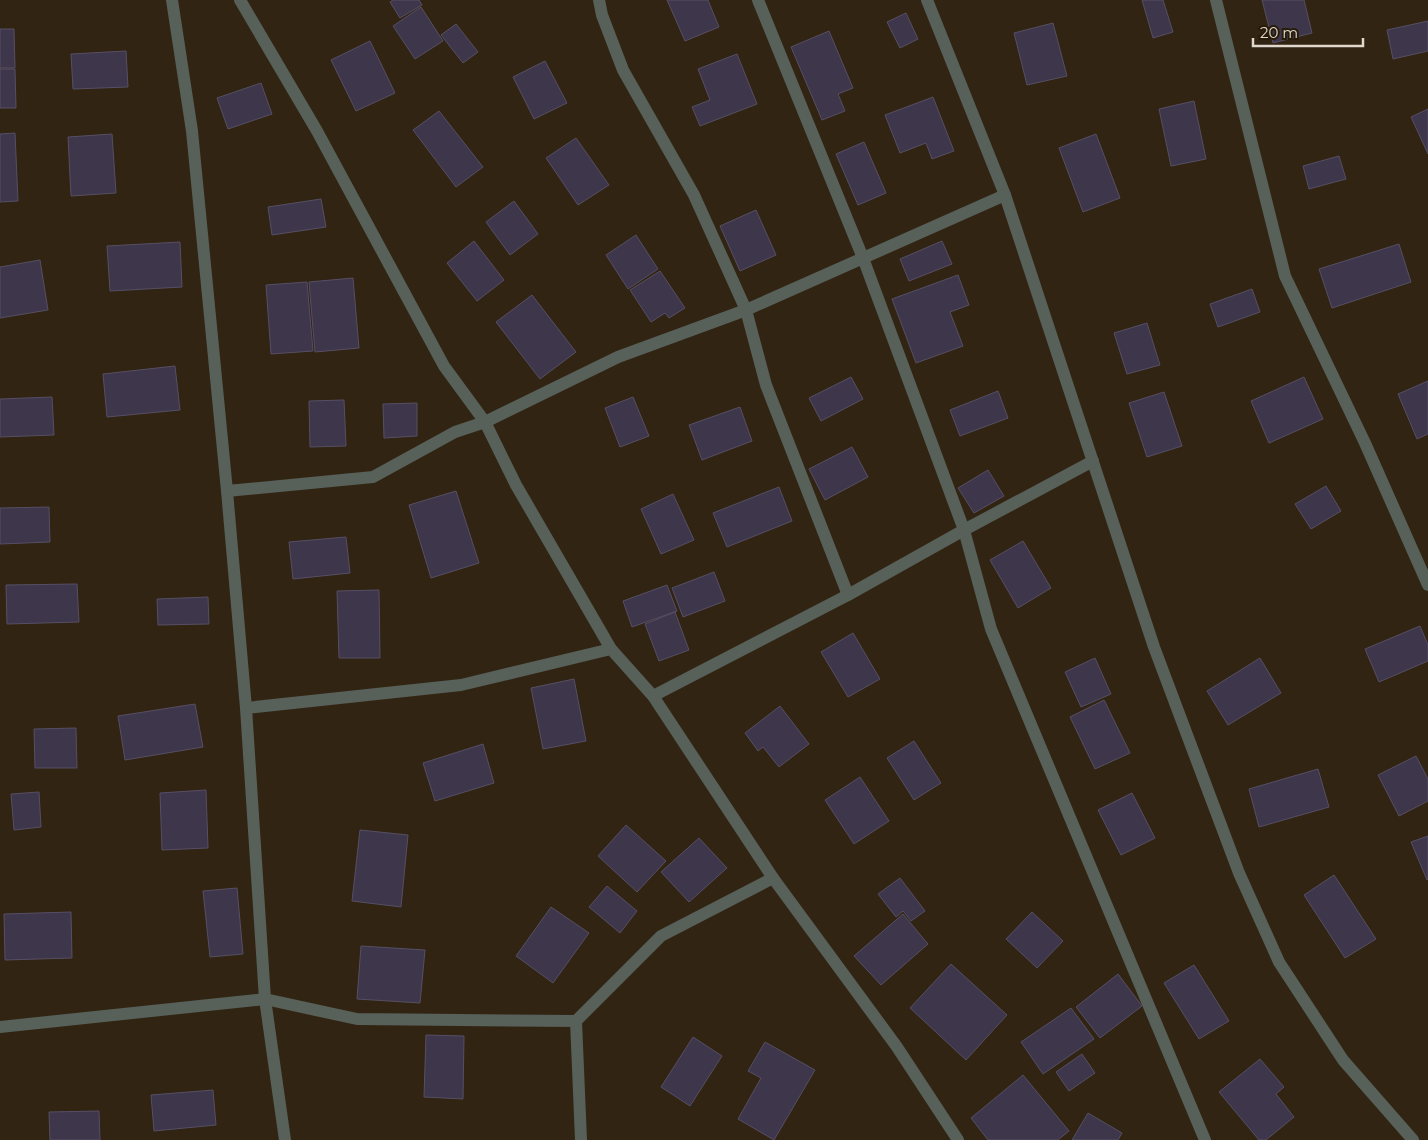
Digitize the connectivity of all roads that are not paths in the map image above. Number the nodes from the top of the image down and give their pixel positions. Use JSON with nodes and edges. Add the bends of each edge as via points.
{"nodes":[{"id":1,"x":172,"y":0,"type":"edge"},
{"id":2,"x":240,"y":0,"type":"edge"},
{"id":3,"x":599,"y":0,"type":"edge"},
{"id":4,"x":758,"y":0,"type":"edge"},
{"id":5,"x":927,"y":0,"type":"edge"},
{"id":6,"x":1216,"y":0,"type":"edge"},
{"id":7,"x":1005,"y":195,"type":"junction"},
{"id":8,"x":863,"y":258,"type":"junction"},
{"id":9,"x":746,"y":310,"type":"junction"},
{"id":10,"x":485,"y":422,"type":"junction"},
{"id":11,"x":1093,"y":462,"type":"junction"},
{"id":12,"x":227,"y":491,"type":"junction"},
{"id":13,"x":964,"y":530,"type":"junction"},
{"id":14,"x":1428,"y":585,"type":"edge"},
{"id":15,"x":848,"y":595,"type":"junction"},
{"id":16,"x":611,"y":649,"type":"junction"},
{"id":17,"x":653,"y":696,"type":"junction"},
{"id":18,"x":246,"y":708,"type":"junction"},
{"id":19,"x":773,"y":878,"type":"junction"},
{"id":20,"x":265,"y":999,"type":"junction"},
{"id":21,"x":576,"y":1020,"type":"junction"},
{"id":22,"x":0,"y":1027,"type":"edge"},
{"id":23,"x":285,"y":1140,"type":"edge"},
{"id":24,"x":582,"y":1140,"type":"edge"},
{"id":25,"x":958,"y":1140,"type":"edge"},
{"id":26,"x":1205,"y":1140,"type":"edge"},
{"id":27,"x":1413,"y":1140,"type":"edge"}],
"edges":[{"from":1,"to":12,"type":"street","via":[[192,131]]},
{"from":2,"to":10,"type":"street","via":[[317,131],[444,366]]},
{"from":3,"to":9,"type":"street","via":[[623,70],[694,195]]},
{"from":4,"to":8,"type":"street"},
{"from":5,"to":7,"type":"street"},
{"from":6,"to":14,"type":"street","via":[[1286,276]]},
{"from":7,"to":8,"type":"street"},
{"from":7,"to":11,"type":"street"},
{"from":8,"to":9,"type":"street"},
{"from":8,"to":13,"type":"street"},
{"from":9,"to":10,"type":"street","via":[[618,357]]},
{"from":9,"to":15,"type":"street","via":[[766,385]]},
{"from":10,"to":12,"type":"street","via":[[455,432],[373,477]]},
{"from":10,"to":16,"type":"street","via":[[516,485]]},
{"from":11,"to":13,"type":"street"},
{"from":11,"to":27,"type":"street","via":[[1157,656],[1239,873],[1279,962],[1343,1060]]},
{"from":12,"to":18,"type":"street"},
{"from":13,"to":15,"type":"street"},
{"from":13,"to":26,"type":"street","via":[[991,629]]},
{"from":15,"to":17,"type":"street"},
{"from":16,"to":17,"type":"street"},
{"from":16,"to":18,"type":"street","via":[[461,685]]},
{"from":17,"to":19,"type":"street"},
{"from":18,"to":20,"type":"street"},
{"from":19,"to":21,"type":"street","via":[[661,936]]},
{"from":19,"to":25,"type":"street","via":[[897,1047]]},
{"from":20,"to":21,"type":"street","via":[[357,1019]]},
{"from":20,"to":22,"type":"street"},
{"from":20,"to":23,"type":"street"},
{"from":21,"to":24,"type":"street"}]}
